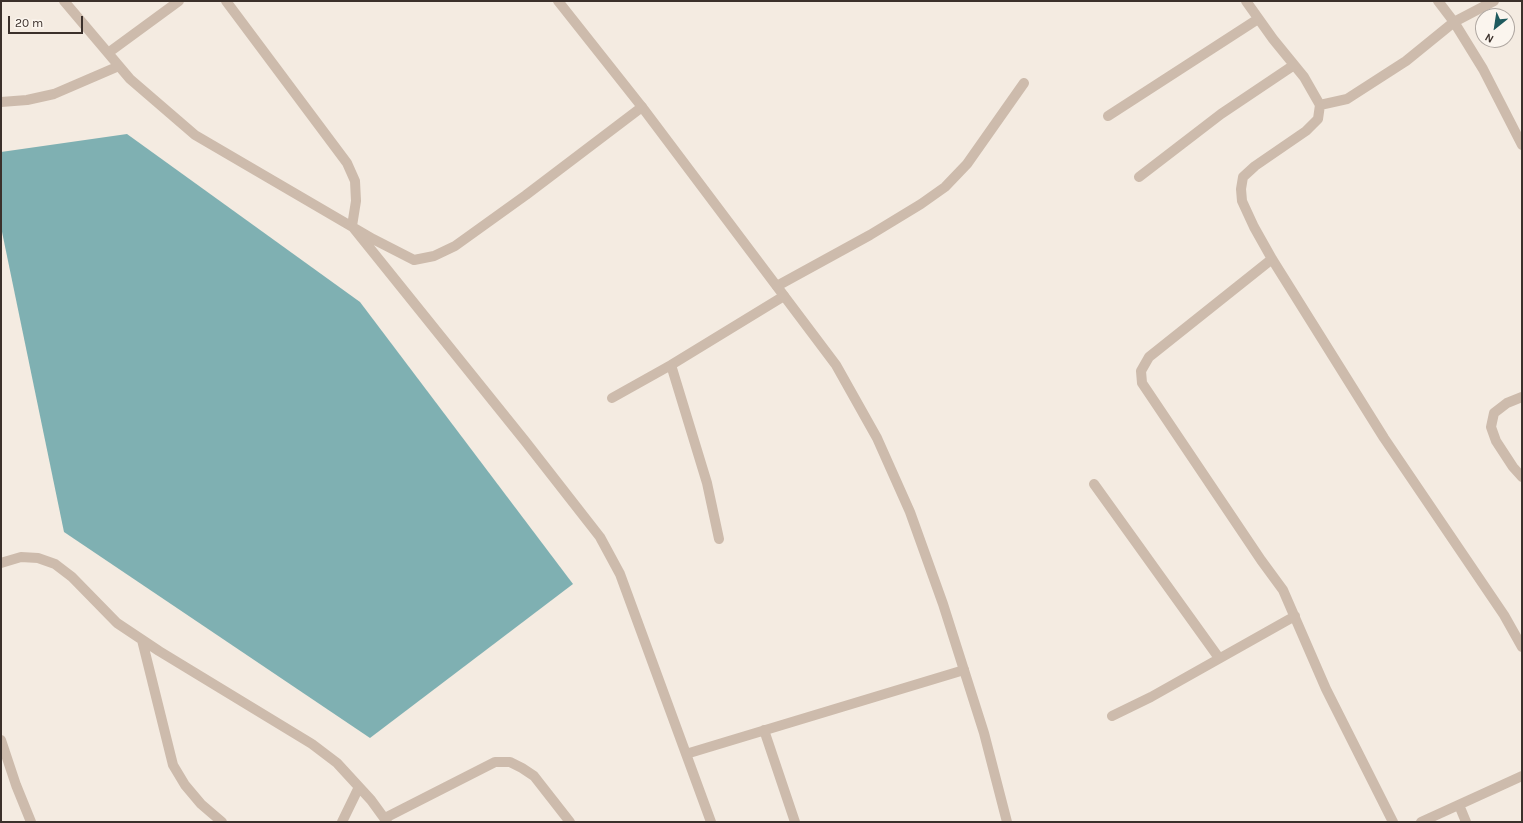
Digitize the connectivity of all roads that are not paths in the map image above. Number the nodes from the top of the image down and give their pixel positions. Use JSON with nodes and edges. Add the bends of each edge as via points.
{"nodes":[{"id":1,"x":64,"y":1,"type":"edge"},
{"id":2,"x":179,"y":1,"type":"edge"},
{"id":3,"x":226,"y":1,"type":"edge"},
{"id":4,"x":558,"y":1,"type":"edge"},
{"id":5,"x":1246,"y":1,"type":"edge"},
{"id":6,"x":1438,"y":1,"type":"edge"},
{"id":7,"x":1494,"y":1,"type":"edge"},
{"id":8,"x":1258,"y":19,"type":"junction"},
{"id":9,"x":1454,"y":22,"type":"junction"},
{"id":10,"x":108,"y":53,"type":"junction"},
{"id":11,"x":1294,"y":65,"type":"junction"},
{"id":12,"x":119,"y":66,"type":"junction"},
{"id":13,"x":1024,"y":83,"type":"dead end"},
{"id":14,"x":1,"y":102,"type":"edge"},
{"id":15,"x":1320,"y":105,"type":"junction"},
{"id":16,"x":642,"y":107,"type":"junction"},
{"id":17,"x":1108,"y":116,"type":"dead end"},
{"id":18,"x":1522,"y":145,"type":"edge"},
{"id":19,"x":1140,"y":177,"type":"dead end"},
{"id":20,"x":352,"y":226,"type":"junction"},
{"id":21,"x":1272,"y":259,"type":"junction"},
{"id":22,"x":777,"y":286,"type":"junction"},
{"id":23,"x":784,"y":296,"type":"junction"},
{"id":24,"x":671,"y":365,"type":"junction"},
{"id":25,"x":1522,"y":397,"type":"edge"},
{"id":26,"x":612,"y":398,"type":"dead end"},
{"id":27,"x":1522,"y":477,"type":"edge"},
{"id":28,"x":1094,"y":484,"type":"dead end"},
{"id":29,"x":719,"y":539,"type":"dead end"},
{"id":30,"x":1,"y":563,"type":"edge"},
{"id":31,"x":1295,"y":616,"type":"junction"},
{"id":32,"x":142,"y":640,"type":"junction"},
{"id":33,"x":1522,"y":647,"type":"edge"},
{"id":34,"x":1219,"y":658,"type":"junction"},
{"id":35,"x":964,"y":670,"type":"junction"},
{"id":36,"x":1112,"y":716,"type":"dead end"},
{"id":37,"x":764,"y":730,"type":"junction"},
{"id":38,"x":1,"y":740,"type":"edge"},
{"id":39,"x":686,"y":754,"type":"junction"},
{"id":40,"x":1522,"y":776,"type":"edge"},
{"id":41,"x":359,"y":787,"type":"junction"},
{"id":42,"x":1459,"y":805,"type":"junction"},
{"id":43,"x":386,"y":820,"type":"edge"},
{"id":44,"x":31,"y":822,"type":"edge"},
{"id":45,"x":222,"y":822,"type":"edge"},
{"id":46,"x":342,"y":822,"type":"edge"},
{"id":47,"x":570,"y":822,"type":"edge"},
{"id":48,"x":711,"y":822,"type":"edge"},
{"id":49,"x":795,"y":822,"type":"edge"},
{"id":50,"x":1006,"y":822,"type":"edge"},
{"id":51,"x":1392,"y":822,"type":"edge"},
{"id":52,"x":1421,"y":822,"type":"edge"},
{"id":53,"x":1466,"y":822,"type":"edge"}],
"edges":[{"from":1,"to":10,"type":"street"},
{"from":2,"to":10,"type":"street"},
{"from":3,"to":20,"type":"street","via":[[347,163],[355,181],[356,201]]},
{"from":4,"to":16,"type":"street"},
{"from":5,"to":8,"type":"street"},
{"from":6,"to":9,"type":"street"},
{"from":7,"to":9,"type":"street"},
{"from":8,"to":11,"type":"street"},
{"from":8,"to":17,"type":"street"},
{"from":9,"to":15,"type":"street","via":[[1406,61],[1347,99]]},
{"from":9,"to":18,"type":"street"},
{"from":10,"to":12,"type":"street"},
{"from":11,"to":15,"type":"street"},
{"from":11,"to":19,"type":"street","via":[[1221,114]]},
{"from":12,"to":14,"type":"street","via":[[54,94]]},
{"from":12,"to":20,"type":"street","via":[[130,80],[195,135]]},
{"from":13,"to":22,"type":"street","via":[[966,164],[945,187],[870,235]]},
{"from":15,"to":21,"type":"street","via":[[1318,119],[1306,131],[1243,177],[1242,201]]},
{"from":16,"to":20,"type":"street","via":[[455,246],[434,256],[414,260]]},
{"from":16,"to":22,"type":"street"},
{"from":20,"to":39,"type":"street","via":[[600,537],[620,574]]},
{"from":21,"to":31,"type":"street","via":[[1149,357],[1141,371],[1142,383],[1260,560],[1283,590]]},
{"from":21,"to":33,"type":"street","via":[[1384,438],[1504,615]]},
{"from":22,"to":23,"type":"street"},
{"from":23,"to":24,"type":"street"},
{"from":23,"to":35,"type":"street","via":[[836,365],[878,438],[910,512]]},
{"from":24,"to":26,"type":"street"},
{"from":24,"to":29,"type":"street","via":[[707,483]]},
{"from":25,"to":27,"type":"street","via":[[1507,403],[1494,413],[1491,427],[1496,441]]},
{"from":28,"to":34,"type":"street"},
{"from":30,"to":32,"type":"street","via":[[21,557],[38,558],[55,564],[72,577],[117,623]]},
{"from":31,"to":34,"type":"street"},
{"from":31,"to":51,"type":"street","via":[[1326,689]]},
{"from":32,"to":41,"type":"street","via":[[312,744],[336,763]]},
{"from":32,"to":45,"type":"street","via":[[173,765],[201,804]]},
{"from":34,"to":36,"type":"street"},
{"from":35,"to":37,"type":"street"},
{"from":35,"to":50,"type":"street","via":[[984,733]]},
{"from":37,"to":39,"type":"street"},
{"from":37,"to":49,"type":"street"},
{"from":38,"to":44,"type":"street"},
{"from":39,"to":48,"type":"street"},
{"from":40,"to":42,"type":"street"},
{"from":41,"to":43,"type":"street"},
{"from":41,"to":46,"type":"street"},
{"from":42,"to":52,"type":"street"},
{"from":42,"to":53,"type":"street"},
{"from":43,"to":47,"type":"street","via":[[495,762],[510,762],[534,776]]}]}
